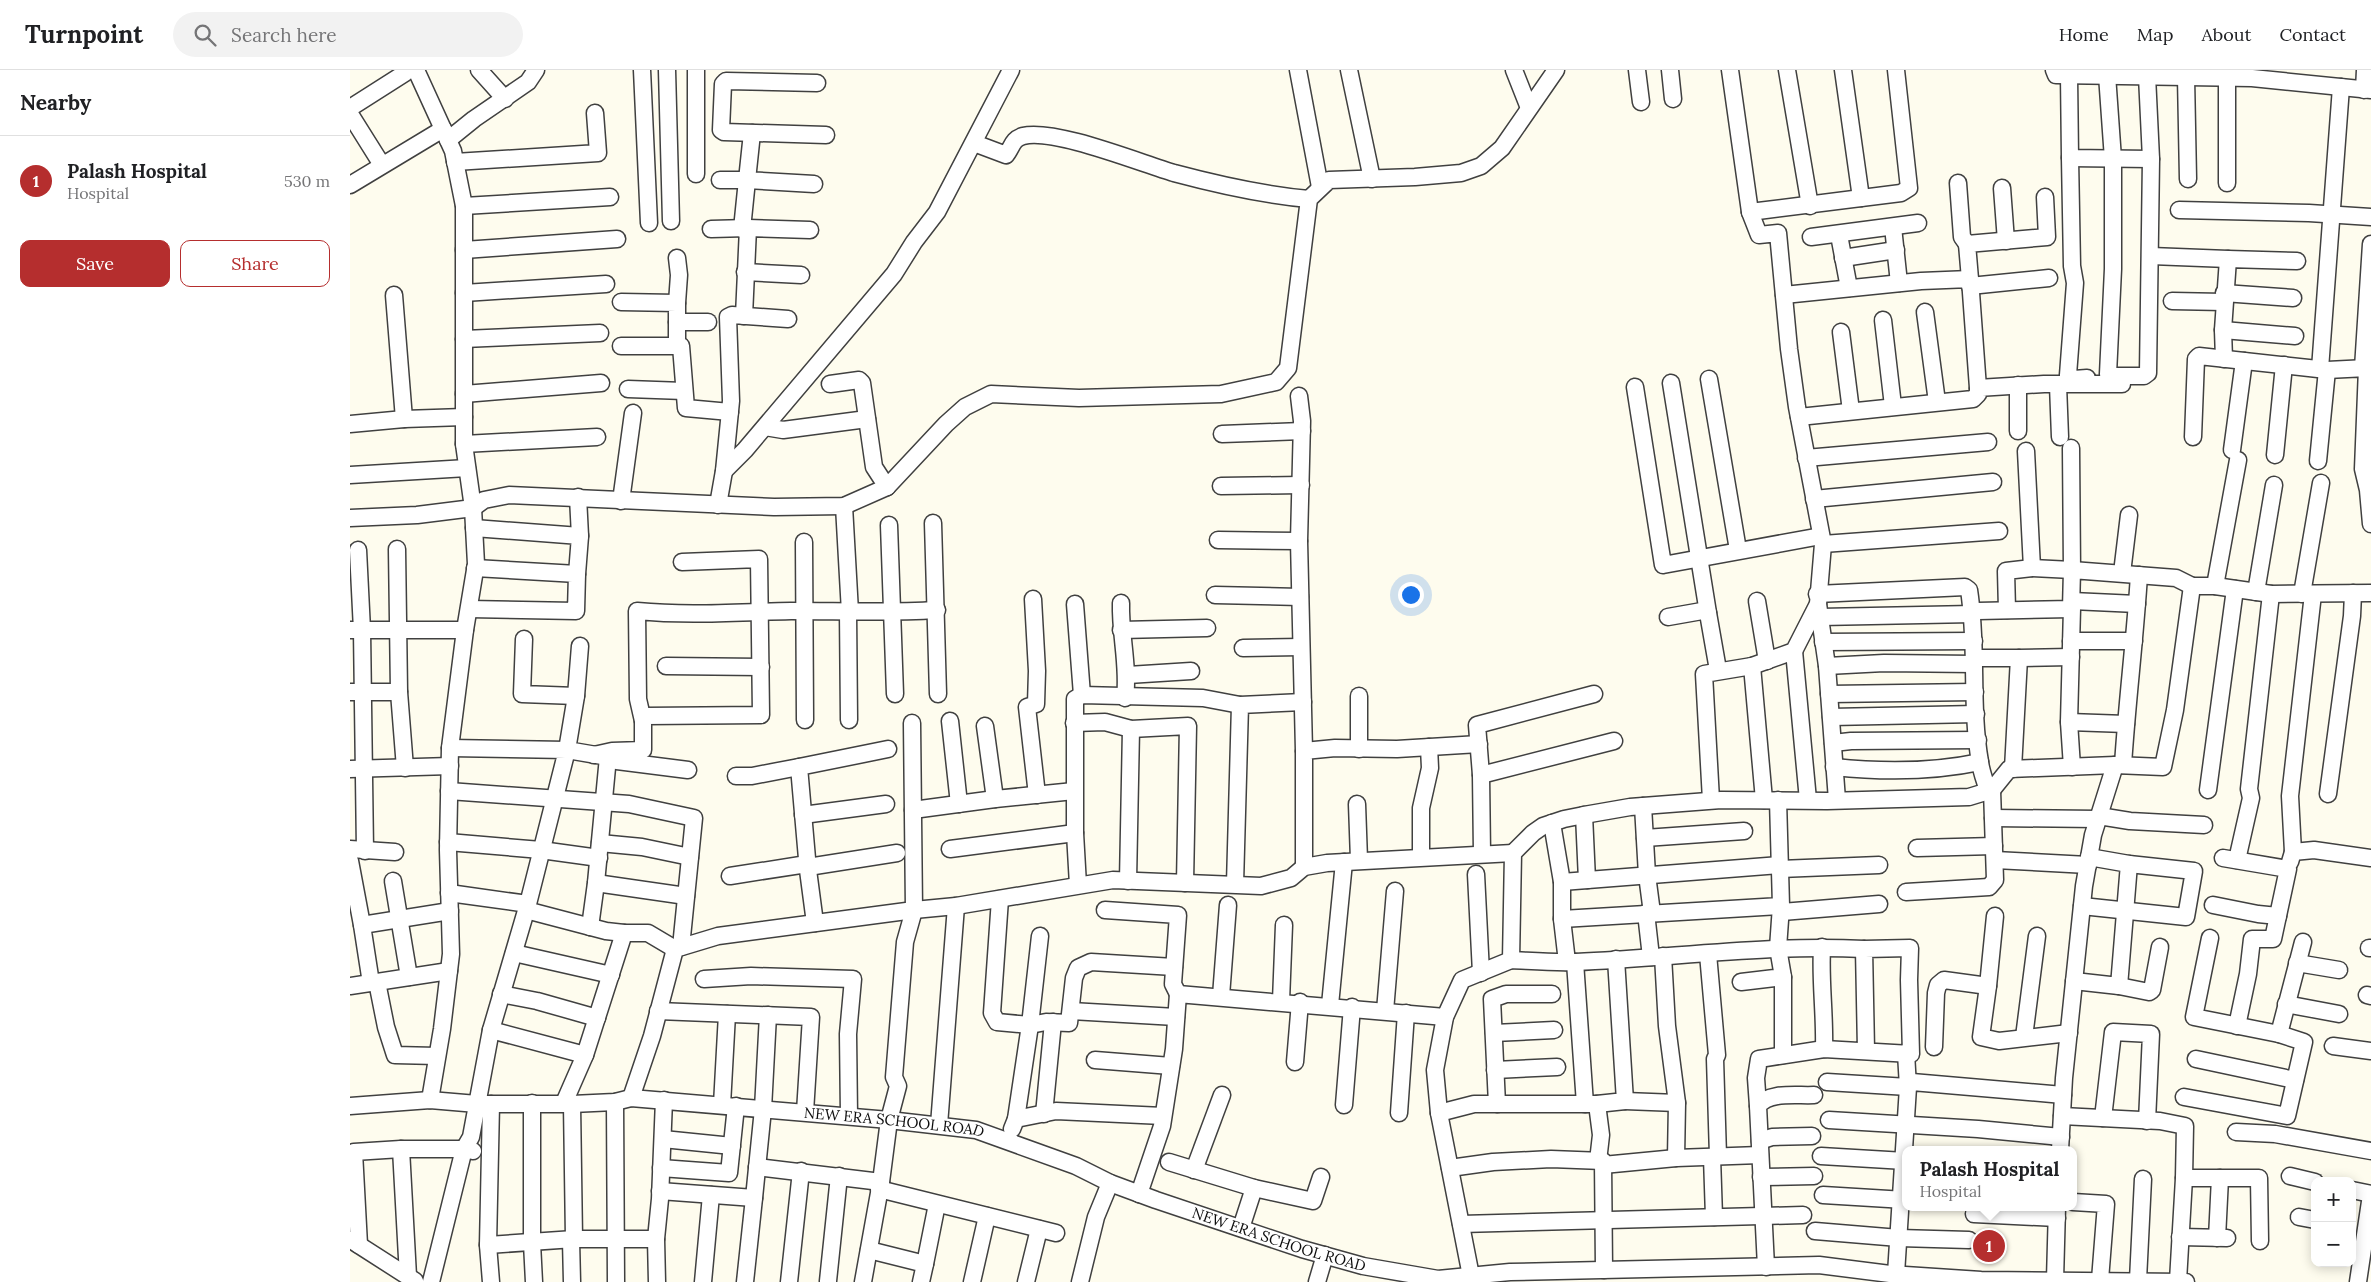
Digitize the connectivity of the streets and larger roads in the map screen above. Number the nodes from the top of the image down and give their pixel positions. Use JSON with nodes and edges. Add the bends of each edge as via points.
{"nodes":[{"id":1,"x":473,"y":70,"type":"edge"},
{"id":2,"x":536,"y":70,"type":"edge"},
{"id":3,"x":642,"y":70,"type":"edge"},
{"id":4,"x":667,"y":70,"type":"edge"},
{"id":5,"x":696,"y":70,"type":"edge"},
{"id":6,"x":1011,"y":70,"type":"edge"},
{"id":7,"x":1298,"y":70,"type":"edge"},
{"id":8,"x":1349,"y":70,"type":"edge"},
{"id":9,"x":1514,"y":70,"type":"edge"},
{"id":10,"x":1556,"y":70,"type":"edge"},
{"id":11,"x":1637,"y":70,"type":"edge"},
{"id":12,"x":1670,"y":70,"type":"edge"},
{"id":13,"x":1730,"y":70,"type":"edge"},
{"id":14,"x":1788,"y":70,"type":"edge"},
{"id":15,"x":1843,"y":70,"type":"edge"},
{"id":16,"x":1896,"y":70,"type":"edge"},
{"id":17,"x":2365,"y":70,"type":"edge"},
{"id":18,"x":410,"y":72,"type":"edge"},
{"id":19,"x":2062,"y":72,"type":"edge"},
{"id":20,"x":763,"y":75,"type":"edge"},
{"id":21,"x":2107,"y":75,"type":"junction"},
{"id":22,"x":2280,"y":75,"type":"edge"},
{"id":23,"x":2147,"y":76,"type":"junction"},
{"id":24,"x":2186,"y":77,"type":"junction"},
{"id":25,"x":2227,"y":77,"type":"junction"},
{"id":26,"x":2321,"y":77,"type":"edge"},
{"id":27,"x":812,"y":78,"type":"edge"},
{"id":28,"x":2341,"y":87,"type":"junction"},
{"id":29,"x":2367,"y":90,"type":"edge"},
{"id":30,"x":505,"y":99,"type":"junction"},
{"id":31,"x":1673,"y":99,"type":"dead end"},
{"id":32,"x":1641,"y":102,"type":"dead end"},
{"id":33,"x":350,"y":108,"type":"edge"},
{"id":34,"x":1529,"y":108,"type":"junction"},
{"id":35,"x":595,"y":113,"type":"dead end"},
{"id":36,"x":350,"y":114,"type":"edge"},
{"id":37,"x":752,"y":133,"type":"junction"},
{"id":38,"x":445,"y":135,"type":"junction"},
{"id":39,"x":826,"y":135,"type":"dead end"},
{"id":40,"x":974,"y":143,"type":"junction"},
{"id":41,"x":2070,"y":158,"type":"junction"},
{"id":42,"x":2113,"y":159,"type":"junction"},
{"id":43,"x":2151,"y":159,"type":"junction"},
{"id":44,"x":455,"y":162,"type":"junction"},
{"id":45,"x":382,"y":166,"type":"junction"},
{"id":46,"x":696,"y":174,"type":"dead end"},
{"id":47,"x":1372,"y":178,"type":"junction"},
{"id":48,"x":2188,"y":179,"type":"dead end"},
{"id":49,"x":720,"y":180,"type":"dead end"},
{"id":50,"x":747,"y":180,"type":"junction"},
{"id":51,"x":1958,"y":183,"type":"dead end"},
{"id":52,"x":2227,"y":183,"type":"dead end"},
{"id":53,"x":814,"y":184,"type":"dead end"},
{"id":54,"x":350,"y":185,"type":"edge"},
{"id":55,"x":1320,"y":187,"type":"junction"},
{"id":56,"x":2002,"y":188,"type":"dead end"},
{"id":57,"x":610,"y":197,"type":"dead end"},
{"id":58,"x":2045,"y":197,"type":"dead end"},
{"id":59,"x":1861,"y":198,"type":"junction"},
{"id":60,"x":1309,"y":199,"type":"junction"},
{"id":61,"x":464,"y":206,"type":"junction"},
{"id":62,"x":1810,"y":206,"type":"junction"},
{"id":63,"x":2179,"y":210,"type":"dead end"},
{"id":64,"x":1750,"y":212,"type":"junction"},
{"id":65,"x":2330,"y":214,"type":"junction"},
{"id":66,"x":2371,"y":217,"type":"edge"},
{"id":67,"x":671,"y":221,"type":"dead end"},
{"id":68,"x":1918,"y":223,"type":"dead end"},
{"id":69,"x":649,"y":224,"type":"dead end"},
{"id":70,"x":1893,"y":227,"type":"junction"},
{"id":71,"x":745,"y":228,"type":"junction"},
{"id":72,"x":711,"y":229,"type":"dead end"},
{"id":73,"x":810,"y":230,"type":"dead end"},
{"id":74,"x":1839,"y":235,"type":"junction"},
{"id":75,"x":1811,"y":237,"type":"dead end"},
{"id":76,"x":617,"y":239,"type":"dead end"},
{"id":77,"x":2006,"y":241,"type":"junction"},
{"id":78,"x":1967,"y":244,"type":"junction"},
{"id":79,"x":2371,"y":244,"type":"edge"},
{"id":80,"x":464,"y":250,"type":"junction"},
{"id":81,"x":1896,"y":250,"type":"junction"},
{"id":82,"x":2151,"y":256,"type":"junction"},
{"id":83,"x":677,"y":258,"type":"dead end"},
{"id":84,"x":1844,"y":258,"type":"junction"},
{"id":85,"x":2228,"y":259,"type":"junction"},
{"id":86,"x":2297,"y":261,"type":"dead end"},
{"id":87,"x":745,"y":272,"type":"junction"},
{"id":88,"x":801,"y":275,"type":"dead end"},
{"id":89,"x":2049,"y":278,"type":"dead end"},
{"id":90,"x":1899,"y":283,"type":"junction"},
{"id":91,"x":1970,"y":283,"type":"junction"},
{"id":92,"x":606,"y":284,"type":"dead end"},
{"id":93,"x":1849,"y":288,"type":"junction"},
{"id":94,"x":464,"y":293,"type":"junction"},
{"id":95,"x":394,"y":295,"type":"dead end"},
{"id":96,"x":1784,"y":295,"type":"junction"},
{"id":97,"x":2224,"y":298,"type":"junction"},
{"id":98,"x":2293,"y":298,"type":"dead end"},
{"id":99,"x":2172,"y":301,"type":"dead end"},
{"id":100,"x":621,"y":302,"type":"dead end"},
{"id":101,"x":677,"y":303,"type":"junction"},
{"id":102,"x":1925,"y":312,"type":"dead end"},
{"id":103,"x":744,"y":316,"type":"junction"},
{"id":104,"x":788,"y":319,"type":"dead end"},
{"id":105,"x":1883,"y":320,"type":"dead end"},
{"id":106,"x":677,"y":322,"type":"junction"},
{"id":107,"x":708,"y":322,"type":"dead end"},
{"id":108,"x":2223,"y":330,"type":"junction"},
{"id":109,"x":1841,"y":332,"type":"dead end"},
{"id":110,"x":600,"y":333,"type":"dead end"},
{"id":111,"x":2295,"y":336,"type":"dead end"},
{"id":112,"x":464,"y":339,"type":"junction"},
{"id":113,"x":621,"y":346,"type":"dead end"},
{"id":114,"x":677,"y":346,"type":"junction"},
{"id":115,"x":2224,"y":359,"type":"junction"},
{"id":116,"x":2244,"y":361,"type":"junction"},
{"id":117,"x":2284,"y":365,"type":"junction"},
{"id":118,"x":2367,"y":366,"type":"edge"},
{"id":119,"x":2324,"y":370,"type":"junction"},
{"id":120,"x":2109,"y":376,"type":"junction"},
{"id":121,"x":1710,"y":379,"type":"dead end"},
{"id":122,"x":1671,"y":383,"type":"dead end"},
{"id":123,"x":601,"y":384,"type":"dead end"},
{"id":124,"x":830,"y":384,"type":"dead end"},
{"id":125,"x":2138,"y":384,"type":"dead end"},
{"id":126,"x":2018,"y":385,"type":"junction"},
{"id":127,"x":2058,"y":385,"type":"junction"},
{"id":128,"x":1634,"y":387,"type":"dead end"},
{"id":129,"x":1978,"y":388,"type":"junction"},
{"id":130,"x":628,"y":389,"type":"dead end"},
{"id":131,"x":684,"y":391,"type":"junction"},
{"id":132,"x":464,"y":394,"type":"junction"},
{"id":133,"x":1299,"y":396,"type":"dead end"},
{"id":134,"x":1937,"y":402,"type":"junction"},
{"id":135,"x":1893,"y":406,"type":"junction"},
{"id":136,"x":1851,"y":411,"type":"junction"},
{"id":137,"x":730,"y":412,"type":"junction"},
{"id":138,"x":633,"y":413,"type":"dead end"},
{"id":139,"x":464,"y":417,"type":"junction"},
{"id":140,"x":1799,"y":417,"type":"junction"},
{"id":141,"x":404,"y":419,"type":"junction"},
{"id":142,"x":867,"y":419,"type":"junction"},
{"id":143,"x":350,"y":424,"type":"edge"},
{"id":144,"x":765,"y":427,"type":"junction"},
{"id":145,"x":1302,"y":431,"type":"junction"},
{"id":146,"x":2018,"y":431,"type":"dead end"},
{"id":147,"x":1222,"y":434,"type":"dead end"},
{"id":148,"x":597,"y":437,"type":"dead end"},
{"id":149,"x":2193,"y":437,"type":"dead end"},
{"id":150,"x":1988,"y":442,"type":"dead end"},
{"id":151,"x":464,"y":444,"type":"junction"},
{"id":152,"x":2026,"y":451,"type":"dead end"},
{"id":153,"x":2275,"y":455,"type":"dead end"},
{"id":154,"x":1806,"y":458,"type":"junction"},
{"id":155,"x":2318,"y":462,"type":"dead end"},
{"id":156,"x":467,"y":468,"type":"junction"},
{"id":157,"x":724,"y":471,"type":"junction"},
{"id":158,"x":350,"y":475,"type":"edge"},
{"id":159,"x":1993,"y":482,"type":"dead end"},
{"id":160,"x":2321,"y":483,"type":"dead end"},
{"id":161,"x":1301,"y":485,"type":"junction"},
{"id":162,"x":2274,"y":485,"type":"dead end"},
{"id":163,"x":1221,"y":486,"type":"dead end"},
{"id":164,"x":887,"y":487,"type":"junction"},
{"id":165,"x":578,"y":497,"type":"junction"},
{"id":166,"x":1814,"y":499,"type":"junction"},
{"id":167,"x":621,"y":500,"type":"junction"},
{"id":168,"x":718,"y":505,"type":"junction"},
{"id":169,"x":844,"y":506,"type":"junction"},
{"id":170,"x":473,"y":508,"type":"junction"},
{"id":171,"x":2129,"y":515,"type":"dead end"},
{"id":172,"x":350,"y":518,"type":"edge"},
{"id":173,"x":934,"y":523,"type":"dead end"},
{"id":174,"x":2371,"y":524,"type":"edge"},
{"id":175,"x":889,"y":525,"type":"dead end"},
{"id":176,"x":474,"y":528,"type":"junction"},
{"id":177,"x":1999,"y":531,"type":"dead end"},
{"id":178,"x":580,"y":536,"type":"junction"},
{"id":179,"x":1218,"y":540,"type":"dead end"},
{"id":180,"x":1822,"y":540,"type":"junction"},
{"id":181,"x":1299,"y":541,"type":"junction"},
{"id":182,"x":804,"y":542,"type":"dead end"},
{"id":183,"x":397,"y":549,"type":"dead end"},
{"id":184,"x":358,"y":550,"type":"dead end"},
{"id":185,"x":1738,"y":550,"type":"junction"},
{"id":186,"x":1700,"y":559,"type":"junction"},
{"id":187,"x":682,"y":562,"type":"dead end"},
{"id":188,"x":475,"y":568,"type":"junction"},
{"id":189,"x":2032,"y":568,"type":"junction"},
{"id":190,"x":2072,"y":570,"type":"junction"},
{"id":191,"x":2122,"y":573,"type":"junction"},
{"id":192,"x":577,"y":574,"type":"junction"},
{"id":193,"x":2139,"y":575,"type":"junction"},
{"id":194,"x":2192,"y":586,"type":"junction"},
{"id":195,"x":2215,"y":586,"type":"junction"},
{"id":196,"x":2234,"y":589,"type":"junction"},
{"id":197,"x":2263,"y":593,"type":"junction"},
{"id":198,"x":2352,"y":593,"type":"junction"},
{"id":199,"x":2371,"y":593,"type":"edge"},
{"id":200,"x":2308,"y":594,"type":"junction"},
{"id":201,"x":1215,"y":595,"type":"dead end"},
{"id":202,"x":1300,"y":596,"type":"junction"},
{"id":203,"x":1033,"y":599,"type":"dead end"},
{"id":204,"x":1757,"y":602,"type":"dead end"},
{"id":205,"x":1122,"y":603,"type":"dead end"},
{"id":206,"x":1075,"y":604,"type":"dead end"},
{"id":207,"x":2137,"y":604,"type":"junction"},
{"id":208,"x":1818,"y":605,"type":"junction"},
{"id":209,"x":2072,"y":605,"type":"junction"},
{"id":210,"x":469,"y":609,"type":"junction"},
{"id":211,"x":937,"y":610,"type":"junction"},
{"id":212,"x":2007,"y":610,"type":"junction"},
{"id":213,"x":805,"y":611,"type":"junction"},
{"id":214,"x":760,"y":612,"type":"junction"},
{"id":215,"x":849,"y":612,"type":"junction"},
{"id":216,"x":893,"y":612,"type":"junction"},
{"id":217,"x":1975,"y":612,"type":"junction"},
{"id":218,"x":1708,"y":613,"type":"junction"},
{"id":219,"x":1668,"y":617,"type":"dead end"},
{"id":220,"x":1207,"y":628,"type":"dead end"},
{"id":221,"x":356,"y":630,"type":"edge"},
{"id":222,"x":398,"y":630,"type":"junction"},
{"id":223,"x":465,"y":630,"type":"junction"},
{"id":224,"x":1121,"y":630,"type":"junction"},
{"id":225,"x":524,"y":639,"type":"dead end"},
{"id":226,"x":1974,"y":641,"type":"junction"},
{"id":227,"x":2134,"y":641,"type":"junction"},
{"id":228,"x":1823,"y":642,"type":"junction"},
{"id":229,"x":580,"y":646,"type":"dead end"},
{"id":230,"x":1301,"y":647,"type":"junction"},
{"id":231,"x":1243,"y":648,"type":"dead end"},
{"id":232,"x":2071,"y":649,"type":"junction"},
{"id":233,"x":1794,"y":651,"type":"junction"},
{"id":234,"x":2019,"y":658,"type":"junction"},
{"id":235,"x":1974,"y":661,"type":"junction"},
{"id":236,"x":1760,"y":663,"type":"junction"},
{"id":237,"x":666,"y":666,"type":"dead end"},
{"id":238,"x":1827,"y":666,"type":"junction"},
{"id":239,"x":761,"y":667,"type":"junction"},
{"id":240,"x":1718,"y":670,"type":"junction"},
{"id":241,"x":1191,"y":671,"type":"dead end"},
{"id":242,"x":1128,"y":676,"type":"junction"},
{"id":243,"x":356,"y":692,"type":"edge"},
{"id":244,"x":399,"y":692,"type":"junction"},
{"id":245,"x":1975,"y":692,"type":"junction"},
{"id":246,"x":895,"y":694,"type":"dead end"},
{"id":247,"x":938,"y":694,"type":"dead end"},
{"id":248,"x":1594,"y":694,"type":"dead end"},
{"id":249,"x":1829,"y":694,"type":"junction"},
{"id":250,"x":1082,"y":695,"type":"junction"},
{"id":251,"x":576,"y":696,"type":"junction"},
{"id":252,"x":1359,"y":696,"type":"dead end"},
{"id":253,"x":1125,"y":698,"type":"junction"},
{"id":254,"x":1303,"y":702,"type":"junction"},
{"id":255,"x":1240,"y":705,"type":"junction"},
{"id":256,"x":1976,"y":714,"type":"junction"},
{"id":257,"x":1831,"y":717,"type":"junction"},
{"id":258,"x":805,"y":720,"type":"dead end"},
{"id":259,"x":849,"y":720,"type":"dead end"},
{"id":260,"x":643,"y":721,"type":"junction"},
{"id":261,"x":950,"y":722,"type":"dead end"},
{"id":262,"x":2069,"y":722,"type":"junction"},
{"id":263,"x":912,"y":723,"type":"dead end"},
{"id":264,"x":1074,"y":723,"type":"junction"},
{"id":265,"x":2126,"y":724,"type":"junction"},
{"id":266,"x":986,"y":726,"type":"dead end"},
{"id":267,"x":1131,"y":729,"type":"junction"},
{"id":268,"x":1978,"y":740,"type":"junction"},
{"id":269,"x":1614,"y":741,"type":"dead end"},
{"id":270,"x":1479,"y":744,"type":"junction"},
{"id":271,"x":1833,"y":744,"type":"junction"},
{"id":272,"x":1429,"y":747,"type":"junction"},
{"id":273,"x":450,"y":748,"type":"junction"},
{"id":274,"x":888,"y":749,"type":"dead end"},
{"id":275,"x":1359,"y":749,"type":"junction"},
{"id":276,"x":566,"y":750,"type":"junction"},
{"id":277,"x":1304,"y":751,"type":"junction"},
{"id":278,"x":601,"y":756,"type":"junction"},
{"id":279,"x":1980,"y":762,"type":"junction"},
{"id":280,"x":2119,"y":765,"type":"junction"},
{"id":281,"x":450,"y":766,"type":"junction"},
{"id":282,"x":799,"y":767,"type":"junction"},
{"id":283,"x":1834,"y":767,"type":"junction"},
{"id":284,"x":2072,"y":767,"type":"junction"},
{"id":285,"x":405,"y":768,"type":"junction"},
{"id":286,"x":358,"y":769,"type":"edge"},
{"id":287,"x":2013,"y":769,"type":"junction"},
{"id":288,"x":688,"y":770,"type":"dead end"},
{"id":289,"x":1481,"y":775,"type":"junction"},
{"id":290,"x":736,"y":776,"type":"dead end"},
{"id":291,"x":1990,"y":790,"type":"junction"},
{"id":292,"x":2208,"y":790,"type":"dead end"},
{"id":293,"x":449,"y":791,"type":"junction"},
{"id":294,"x":1074,"y":791,"type":"junction"},
{"id":295,"x":2328,"y":794,"type":"dead end"},
{"id":296,"x":1037,"y":796,"type":"junction"},
{"id":297,"x":555,"y":798,"type":"junction"},
{"id":298,"x":995,"y":799,"type":"junction"},
{"id":299,"x":1711,"y":800,"type":"junction"},
{"id":300,"x":1771,"y":800,"type":"junction"},
{"id":301,"x":1808,"y":800,"type":"junction"},
{"id":302,"x":1837,"y":800,"type":"junction"},
{"id":303,"x":604,"y":802,"type":"junction"},
{"id":304,"x":886,"y":804,"type":"dead end"},
{"id":305,"x":959,"y":804,"type":"junction"},
{"id":306,"x":1358,"y":804,"type":"dead end"},
{"id":307,"x":1643,"y":806,"type":"junction"},
{"id":308,"x":913,"y":810,"type":"junction"},
{"id":309,"x":1584,"y":815,"type":"junction"},
{"id":310,"x":803,"y":816,"type":"junction"},
{"id":311,"x":1993,"y":818,"type":"junction"},
{"id":312,"x":2099,"y":818,"type":"junction"},
{"id":313,"x":1552,"y":823,"type":"junction"},
{"id":314,"x":2204,"y":825,"type":"dead end"},
{"id":315,"x":1744,"y":831,"type":"dead end"},
{"id":316,"x":1075,"y":833,"type":"junction"},
{"id":317,"x":1645,"y":838,"type":"junction"},
{"id":318,"x":448,"y":842,"type":"junction"},
{"id":319,"x":1917,"y":848,"type":"dead end"},
{"id":320,"x":950,"y":849,"type":"dead end"},
{"id":321,"x":358,"y":850,"type":"edge"},
{"id":322,"x":542,"y":850,"type":"junction"},
{"id":323,"x":600,"y":851,"type":"junction"},
{"id":324,"x":395,"y":852,"type":"dead end"},
{"id":325,"x":2293,"y":852,"type":"junction"},
{"id":326,"x":897,"y":853,"type":"dead end"},
{"id":327,"x":1994,"y":853,"type":"junction"},
{"id":328,"x":1482,"y":854,"type":"junction"},
{"id":329,"x":1513,"y":854,"type":"junction"},
{"id":330,"x":690,"y":857,"type":"junction"},
{"id":331,"x":1421,"y":857,"type":"junction"},
{"id":332,"x":2371,"y":858,"type":"edge"},
{"id":333,"x":350,"y":860,"type":"edge"},
{"id":334,"x":1352,"y":861,"type":"junction"},
{"id":335,"x":2088,"y":861,"type":"junction"},
{"id":336,"x":2129,"y":864,"type":"junction"},
{"id":337,"x":1879,"y":865,"type":"dead end"},
{"id":338,"x":807,"y":866,"type":"junction"},
{"id":339,"x":1304,"y":867,"type":"junction"},
{"id":340,"x":1780,"y":867,"type":"junction"},
{"id":341,"x":2288,"y":869,"type":"junction"},
{"id":342,"x":1476,"y":874,"type":"dead end"},
{"id":343,"x":1647,"y":875,"type":"junction"},
{"id":344,"x":730,"y":876,"type":"dead end"},
{"id":345,"x":1587,"y":880,"type":"junction"},
{"id":346,"x":1128,"y":881,"type":"junction"},
{"id":347,"x":393,"y":882,"type":"dead end"},
{"id":348,"x":1562,"y":882,"type":"junction"},
{"id":349,"x":596,"y":883,"type":"junction"},
{"id":350,"x":1185,"y":883,"type":"junction"},
{"id":351,"x":1235,"y":884,"type":"junction"},
{"id":352,"x":1078,"y":885,"type":"junction"},
{"id":353,"x":1395,"y":892,"type":"dead end"},
{"id":354,"x":1906,"y":892,"type":"dead end"},
{"id":355,"x":449,"y":893,"type":"junction"},
{"id":356,"x":686,"y":896,"type":"junction"},
{"id":357,"x":1000,"y":899,"type":"junction"},
{"id":358,"x":1879,"y":904,"type":"dead end"},
{"id":359,"x":1228,"y":905,"type":"dead end"},
{"id":360,"x":2213,"y":905,"type":"dead end"},
{"id":361,"x":956,"y":906,"type":"junction"},
{"id":362,"x":2082,"y":906,"type":"junction"},
{"id":363,"x":527,"y":907,"type":"junction"},
{"id":364,"x":1782,"y":909,"type":"junction"},
{"id":365,"x":914,"y":910,"type":"junction"},
{"id":366,"x":1104,"y":910,"type":"dead end"},
{"id":367,"x":2126,"y":910,"type":"junction"},
{"id":368,"x":450,"y":911,"type":"junction"},
{"id":369,"x":1649,"y":913,"type":"junction"},
{"id":370,"x":1996,"y":916,"type":"dead end"},
{"id":371,"x":2278,"y":916,"type":"junction"},
{"id":372,"x":399,"y":918,"type":"junction"},
{"id":373,"x":1562,"y":919,"type":"junction"},
{"id":374,"x":815,"y":923,"type":"junction"},
{"id":375,"x":362,"y":925,"type":"junction"},
{"id":376,"x":1284,"y":925,"type":"dead end"},
{"id":377,"x":590,"y":927,"type":"junction"},
{"id":378,"x":624,"y":933,"type":"junction"},
{"id":379,"x":1040,"y":936,"type":"dead end"},
{"id":380,"x":2037,"y":936,"type":"dead end"},
{"id":381,"x":2210,"y":938,"type":"dead end"},
{"id":382,"x":2303,"y":942,"type":"dead end"},
{"id":383,"x":1822,"y":947,"type":"junction"},
{"id":384,"x":2160,"y":947,"type":"dead end"},
{"id":385,"x":678,"y":948,"type":"junction"},
{"id":386,"x":1778,"y":948,"type":"junction"},
{"id":387,"x":1864,"y":949,"type":"junction"},
{"id":388,"x":514,"y":953,"type":"junction"},
{"id":389,"x":1708,"y":954,"type":"junction"},
{"id":390,"x":1657,"y":957,"type":"junction"},
{"id":391,"x":1616,"y":959,"type":"junction"},
{"id":392,"x":1511,"y":960,"type":"junction"},
{"id":393,"x":1571,"y":962,"type":"junction"},
{"id":394,"x":2297,"y":963,"type":"junction"},
{"id":395,"x":1174,"y":967,"type":"junction"},
{"id":396,"x":2339,"y":970,"type":"dead end"},
{"id":397,"x":449,"y":971,"type":"junction"},
{"id":398,"x":1481,"y":973,"type":"junction"},
{"id":399,"x":611,"y":975,"type":"junction"},
{"id":400,"x":409,"y":977,"type":"junction"},
{"id":401,"x":1784,"y":977,"type":"junction"},
{"id":402,"x":704,"y":979,"type":"dead end"},
{"id":403,"x":2074,"y":981,"type":"junction"},
{"id":404,"x":1741,"y":982,"type":"dead end"},
{"id":405,"x":374,"y":983,"type":"junction"},
{"id":406,"x":350,"y":986,"type":"edge"},
{"id":407,"x":1988,"y":986,"type":"junction"},
{"id":408,"x":2119,"y":986,"type":"junction"},
{"id":409,"x":502,"y":994,"type":"junction"},
{"id":410,"x":1178,"y":994,"type":"junction"},
{"id":411,"x":1552,"y":994,"type":"dead end"},
{"id":412,"x":1221,"y":996,"type":"junction"},
{"id":413,"x":1282,"y":1001,"type":"junction"},
{"id":414,"x":1300,"y":1002,"type":"junction"},
{"id":415,"x":2286,"y":1004,"type":"junction"},
{"id":416,"x":1330,"y":1005,"type":"junction"},
{"id":417,"x":1352,"y":1007,"type":"junction"},
{"id":418,"x":658,"y":1011,"type":"junction"},
{"id":419,"x":1071,"y":1011,"type":"junction"},
{"id":420,"x":1385,"y":1011,"type":"junction"},
{"id":421,"x":1406,"y":1013,"type":"junction"},
{"id":422,"x":727,"y":1014,"type":"junction"},
{"id":423,"x":2339,"y":1014,"type":"dead end"},
{"id":424,"x":768,"y":1015,"type":"junction"},
{"id":425,"x":1176,"y":1016,"type":"junction"},
{"id":426,"x":1445,"y":1016,"type":"junction"},
{"id":427,"x":597,"y":1018,"type":"junction"},
{"id":428,"x":1053,"y":1022,"type":"junction"},
{"id":429,"x":1030,"y":1024,"type":"junction"},
{"id":430,"x":2237,"y":1026,"type":"junction"},
{"id":431,"x":491,"y":1030,"type":"junction"},
{"id":432,"x":1554,"y":1030,"type":"dead end"},
{"id":433,"x":1494,"y":1032,"type":"junction"},
{"id":434,"x":2068,"y":1033,"type":"junction"},
{"id":435,"x":2279,"y":1034,"type":"junction"},
{"id":436,"x":2024,"y":1037,"type":"junction"},
{"id":437,"x":2333,"y":1046,"type":"dead end"},
{"id":438,"x":1934,"y":1047,"type":"dead end"},
{"id":439,"x":1824,"y":1049,"type":"junction"},
{"id":440,"x":1866,"y":1050,"type":"junction"},
{"id":441,"x":2371,"y":1052,"type":"edge"},
{"id":442,"x":1906,"y":1053,"type":"junction"},
{"id":443,"x":585,"y":1055,"type":"junction"},
{"id":444,"x":1783,"y":1055,"type":"junction"},
{"id":445,"x":437,"y":1056,"type":"junction"},
{"id":446,"x":2196,"y":1059,"type":"dead end"},
{"id":447,"x":1095,"y":1060,"type":"dead end"},
{"id":448,"x":1295,"y":1062,"type":"dead end"},
{"id":449,"x":1171,"y":1066,"type":"junction"},
{"id":450,"x":1557,"y":1068,"type":"dead end"},
{"id":451,"x":1495,"y":1070,"type":"junction"},
{"id":452,"x":2295,"y":1080,"type":"junction"},
{"id":453,"x":1828,"y":1082,"type":"dead end"},
{"id":454,"x":1908,"y":1087,"type":"junction"},
{"id":455,"x":1222,"y":1095,"type":"dead end"},
{"id":456,"x":1814,"y":1095,"type":"dead end"},
{"id":457,"x":2063,"y":1095,"type":"junction"},
{"id":458,"x":2184,"y":1097,"type":"dead end"},
{"id":459,"x":631,"y":1098,"type":"junction"},
{"id":460,"x":430,"y":1100,"type":"junction"},
{"id":461,"x":664,"y":1100,"type":"junction"},
{"id":462,"x":1625,"y":1101,"type":"junction"},
{"id":463,"x":615,"y":1102,"type":"junction"},
{"id":464,"x":532,"y":1103,"type":"junction"},
{"id":465,"x":1677,"y":1103,"type":"junction"},
{"id":466,"x":484,"y":1104,"type":"junction"},
{"id":467,"x":568,"y":1104,"type":"junction"},
{"id":468,"x":1497,"y":1104,"type":"junction"},
{"id":469,"x":1591,"y":1104,"type":"junction"},
{"id":470,"x":1344,"y":1105,"type":"dead end"},
{"id":471,"x":350,"y":1106,"type":"edge"},
{"id":472,"x":729,"y":1106,"type":"junction"},
{"id":473,"x":1758,"y":1106,"type":"junction"},
{"id":474,"x":763,"y":1109,"type":"junction"},
{"id":475,"x":805,"y":1112,"type":"junction"},
{"id":476,"x":1399,"y":1113,"type":"dead end"},
{"id":477,"x":1439,"y":1113,"type":"junction"},
{"id":478,"x":1044,"y":1114,"type":"junction"},
{"id":479,"x":849,"y":1116,"type":"junction"},
{"id":480,"x":1163,"y":1116,"type":"junction"},
{"id":481,"x":2062,"y":1116,"type":"junction"},
{"id":482,"x":2104,"y":1118,"type":"junction"},
{"id":483,"x":1016,"y":1119,"type":"junction"},
{"id":484,"x":889,"y":1120,"type":"junction"},
{"id":485,"x":1829,"y":1120,"type":"dead end"},
{"id":486,"x":2147,"y":1121,"type":"junction"},
{"id":487,"x":1906,"y":1124,"type":"junction"},
{"id":488,"x":939,"y":1125,"type":"junction"},
{"id":489,"x":2236,"y":1132,"type":"dead end"},
{"id":490,"x":1812,"y":1136,"type":"dead end"},
{"id":491,"x":663,"y":1139,"type":"junction"},
{"id":492,"x":1008,"y":1141,"type":"junction"},
{"id":493,"x":2060,"y":1143,"type":"edge"},
{"id":494,"x":470,"y":1146,"type":"junction"},
{"id":495,"x":732,"y":1146,"type":"junction"},
{"id":496,"x":1905,"y":1146,"type":"edge"},
{"id":497,"x":1760,"y":1148,"type":"junction"},
{"id":498,"x":401,"y":1149,"type":"junction"},
{"id":499,"x":2371,"y":1151,"type":"edge"},
{"id":500,"x":1821,"y":1156,"type":"dead end"},
{"id":501,"x":1715,"y":1157,"type":"junction"},
{"id":502,"x":1676,"y":1158,"type":"junction"},
{"id":503,"x":1902,"y":1161,"type":"edge"},
{"id":504,"x":1169,"y":1162,"type":"dead end"},
{"id":505,"x":1600,"y":1162,"type":"junction"},
{"id":506,"x":757,"y":1167,"type":"junction"},
{"id":507,"x":662,"y":1168,"type":"junction"},
{"id":508,"x":1450,"y":1168,"type":"junction"},
{"id":509,"x":1194,"y":1170,"type":"junction"},
{"id":510,"x":801,"y":1172,"type":"junction"},
{"id":511,"x":840,"y":1176,"type":"junction"},
{"id":512,"x":1814,"y":1176,"type":"dead end"},
{"id":513,"x":2290,"y":1176,"type":"dead end"},
{"id":514,"x":1320,"y":1177,"type":"dead end"},
{"id":515,"x":1761,"y":1177,"type":"junction"},
{"id":516,"x":2184,"y":1178,"type":"junction"},
{"id":517,"x":2220,"y":1178,"type":"junction"},
{"id":518,"x":2143,"y":1179,"type":"dead end"},
{"id":519,"x":2311,"y":1181,"type":"edge"},
{"id":520,"x":1110,"y":1183,"type":"junction"},
{"id":521,"x":880,"y":1186,"type":"junction"},
{"id":522,"x":1254,"y":1188,"type":"junction"},
{"id":523,"x":660,"y":1191,"type":"junction"},
{"id":524,"x":2356,"y":1191,"type":"edge"},
{"id":525,"x":1139,"y":1194,"type":"junction"},
{"id":526,"x":1823,"y":1194,"type":"dead end"},
{"id":527,"x":2371,"y":1194,"type":"edge"},
{"id":528,"x":712,"y":1195,"type":"junction"},
{"id":529,"x":754,"y":1198,"type":"junction"},
{"id":530,"x":1902,"y":1200,"type":"edge"},
{"id":531,"x":2077,"y":1202,"type":"edge"},
{"id":532,"x":937,"y":1204,"type":"junction"},
{"id":533,"x":1903,"y":1211,"type":"edge"},
{"id":534,"x":2057,"y":1213,"type":"edge"},
{"id":535,"x":1974,"y":1214,"type":"dead end"},
{"id":536,"x":1803,"y":1215,"type":"dead end"},
{"id":537,"x":987,"y":1216,"type":"junction"},
{"id":538,"x":1714,"y":1217,"type":"junction"},
{"id":539,"x":1764,"y":1217,"type":"junction"},
{"id":540,"x":1603,"y":1219,"type":"junction"},
{"id":541,"x":1461,"y":1224,"type":"junction"},
{"id":542,"x":1241,"y":1228,"type":"junction"},
{"id":543,"x":1039,"y":1229,"type":"junction"},
{"id":544,"x":2359,"y":1230,"type":"edge"},
{"id":545,"x":1815,"y":1231,"type":"dead end"},
{"id":546,"x":1056,"y":1233,"type":"dead end"},
{"id":547,"x":2180,"y":1237,"type":"junction"},
{"id":548,"x":614,"y":1238,"type":"junction"},
{"id":549,"x":1899,"y":1238,"type":"junction"},
{"id":550,"x":572,"y":1239,"type":"junction"},
{"id":551,"x":656,"y":1239,"type":"junction"},
{"id":552,"x":1968,"y":1240,"type":"dead end"},
{"id":553,"x":2260,"y":1241,"type":"dead end"},
{"id":554,"x":354,"y":1242,"type":"edge"},
{"id":555,"x":532,"y":1243,"type":"junction"},
{"id":556,"x":488,"y":1245,"type":"junction"},
{"id":557,"x":869,"y":1250,"type":"junction"},
{"id":558,"x":1325,"y":1255,"type":"junction"},
{"id":559,"x":925,"y":1264,"type":"junction"},
{"id":560,"x":1766,"y":1267,"type":"junction"},
{"id":561,"x":1604,"y":1270,"type":"junction"},
{"id":562,"x":1825,"y":1274,"type":"edge"},
{"id":563,"x":1896,"y":1274,"type":"junction"},
{"id":564,"x":1659,"y":1276,"type":"edge"},
{"id":565,"x":1502,"y":1277,"type":"edge"},
{"id":566,"x":1467,"y":1278,"type":"edge"},
{"id":567,"x":412,"y":1279,"type":"edge"},
{"id":568,"x":2055,"y":1280,"type":"junction"},
{"id":569,"x":2100,"y":1280,"type":"junction"},
{"id":570,"x":2138,"y":1280,"type":"junction"},
{"id":571,"x":828,"y":1281,"type":"edge"},
{"id":572,"x":1966,"y":1281,"type":"edge"},
{"id":573,"x":2178,"y":1281,"type":"edge"},
{"id":574,"x":431,"y":1282,"type":"edge"},
{"id":575,"x":440,"y":1282,"type":"edge"},
{"id":576,"x":492,"y":1282,"type":"edge"},
{"id":577,"x":534,"y":1282,"type":"edge"},
{"id":578,"x":572,"y":1282,"type":"edge"},
{"id":579,"x":616,"y":1282,"type":"edge"},
{"id":580,"x":657,"y":1282,"type":"edge"},
{"id":581,"x":703,"y":1282,"type":"edge"},
{"id":582,"x":745,"y":1282,"type":"edge"},
{"id":583,"x":789,"y":1282,"type":"edge"},
{"id":584,"x":863,"y":1282,"type":"edge"},
{"id":585,"x":921,"y":1282,"type":"edge"},
{"id":586,"x":972,"y":1282,"type":"edge"},
{"id":587,"x":1026,"y":1282,"type":"edge"},
{"id":588,"x":1080,"y":1282,"type":"edge"},
{"id":589,"x":1317,"y":1282,"type":"edge"},
{"id":590,"x":2186,"y":1282,"type":"edge"},
{"id":591,"x":2358,"y":1282,"type":"edge"}],
"edges":[{"from":1,"to":30,"type":"street"},
{"from":2,"to":30,"type":"street","via":[[528,82]]},
{"from":3,"to":69,"type":"street"},
{"from":4,"to":67,"type":"street"},
{"from":5,"to":46,"type":"street"},
{"from":6,"to":40,"type":"street"},
{"from":7,"to":55,"type":"street"},
{"from":8,"to":47,"type":"street"},
{"from":9,"to":34,"type":"street"},
{"from":10,"to":34,"type":"street"},
{"from":11,"to":32,"type":"street"},
{"from":12,"to":31,"type":"street"},
{"from":13,"to":64,"type":"street"},
{"from":14,"to":62,"type":"street"},
{"from":15,"to":59,"type":"street"},
{"from":16,"to":59,"type":"street","via":[[1909,188],[1901,194]]},
{"from":17,"to":29,"type":"street"},
{"from":18,"to":33,"type":"street"},
{"from":18,"to":38,"type":"street"},
{"from":19,"to":21,"type":"street"},
{"from":19,"to":41,"type":"street"},
{"from":20,"to":27,"type":"street"},
{"from":20,"to":37,"type":"street","via":[[723,84],[721,130]]},
{"from":21,"to":23,"type":"street"},
{"from":21,"to":42,"type":"street"},
{"from":22,"to":25,"type":"street"},
{"from":22,"to":26,"type":"street"},
{"from":23,"to":24,"type":"street"},
{"from":23,"to":43,"type":"street"},
{"from":24,"to":25,"type":"street"},
{"from":24,"to":48,"type":"street"},
{"from":25,"to":52,"type":"street"},
{"from":26,"to":28,"type":"street"},
{"from":28,"to":29,"type":"street"},
{"from":28,"to":65,"type":"street"},
{"from":30,"to":38,"type":"street"},
{"from":34,"to":47,"type":"street","via":[[1502,148],[1481,166],[1461,172]]},
{"from":35,"to":44,"type":"street","via":[[598,153]]},
{"from":36,"to":45,"type":"street"},
{"from":37,"to":39,"type":"street"},
{"from":37,"to":50,"type":"street"},
{"from":38,"to":44,"type":"street"},
{"from":38,"to":45,"type":"street"},
{"from":40,"to":60,"type":"street","via":[[1006,155],[1014,140],[1022,136],[1052,137],[1250,192]]},
{"from":40,"to":144,"type":"street","via":[[937,212],[894,274]]},
{"from":41,"to":42,"type":"street"},
{"from":41,"to":120,"type":"street","via":[[2075,283],[2068,375],[2074,379]]},
{"from":42,"to":43,"type":"street"},
{"from":42,"to":120,"type":"street"},
{"from":43,"to":82,"type":"street"},
{"from":44,"to":61,"type":"street"},
{"from":45,"to":54,"type":"street"},
{"from":47,"to":55,"type":"street","via":[[1329,180]]},
{"from":49,"to":50,"type":"street"},
{"from":50,"to":53,"type":"street"},
{"from":50,"to":71,"type":"street"},
{"from":51,"to":78,"type":"street","via":[[1962,237]]},
{"from":55,"to":60,"type":"street"},
{"from":56,"to":77,"type":"street"},
{"from":57,"to":61,"type":"street"},
{"from":58,"to":77,"type":"street","via":[[2047,237]]},
{"from":59,"to":62,"type":"street"},
{"from":60,"to":164,"type":"street","via":[[1288,368],[1276,382],[1221,394],[1079,398],[991,394],[965,408],[944,426]]},
{"from":61,"to":80,"type":"street"},
{"from":62,"to":64,"type":"street"},
{"from":63,"to":65,"type":"street"},
{"from":64,"to":96,"type":"street","via":[[1759,235],[1778,233]]},
{"from":65,"to":66,"type":"street"},
{"from":65,"to":119,"type":"street"},
{"from":68,"to":70,"type":"street"},
{"from":70,"to":74,"type":"street"},
{"from":70,"to":81,"type":"street"},
{"from":71,"to":72,"type":"street"},
{"from":71,"to":73,"type":"street"},
{"from":71,"to":87,"type":"street"},
{"from":74,"to":75,"type":"street"},
{"from":74,"to":84,"type":"street"},
{"from":76,"to":80,"type":"street"},
{"from":77,"to":78,"type":"street"},
{"from":78,"to":91,"type":"street"},
{"from":79,"to":118,"type":"street"},
{"from":80,"to":94,"type":"street"},
{"from":81,"to":84,"type":"street"},
{"from":81,"to":90,"type":"street"},
{"from":82,"to":85,"type":"street"},
{"from":82,"to":120,"type":"street","via":[[2148,373],[2144,376]]},
{"from":83,"to":101,"type":"street"},
{"from":84,"to":93,"type":"street"},
{"from":85,"to":86,"type":"street"},
{"from":85,"to":97,"type":"street"},
{"from":87,"to":88,"type":"street"},
{"from":87,"to":103,"type":"street"},
{"from":89,"to":91,"type":"street"},
{"from":90,"to":91,"type":"street"},
{"from":90,"to":93,"type":"street"},
{"from":91,"to":129,"type":"street"},
{"from":92,"to":94,"type":"street"},
{"from":93,"to":96,"type":"street"},
{"from":94,"to":112,"type":"street"},
{"from":95,"to":141,"type":"street"},
{"from":96,"to":140,"type":"street"},
{"from":97,"to":98,"type":"street"},
{"from":97,"to":99,"type":"street"},
{"from":97,"to":108,"type":"street"},
{"from":100,"to":101,"type":"street"},
{"from":101,"to":106,"type":"street"},
{"from":102,"to":134,"type":"street"},
{"from":103,"to":104,"type":"street"},
{"from":103,"to":137,"type":"street","via":[[728,317]]},
{"from":105,"to":135,"type":"street"},
{"from":106,"to":107,"type":"street"},
{"from":106,"to":114,"type":"street"},
{"from":108,"to":111,"type":"street"},
{"from":108,"to":115,"type":"street"},
{"from":109,"to":136,"type":"street"},
{"from":110,"to":112,"type":"street"},
{"from":112,"to":132,"type":"street"},
{"from":113,"to":114,"type":"street"},
{"from":114,"to":131,"type":"street","via":[[681,346]]},
{"from":115,"to":116,"type":"street"},
{"from":115,"to":149,"type":"street","via":[[2199,356],[2196,359]]},
{"from":116,"to":117,"type":"street"},
{"from":116,"to":195,"type":"street","via":[[2235,455]]},
{"from":117,"to":119,"type":"street"},
{"from":117,"to":153,"type":"street"},
{"from":118,"to":119,"type":"street"},
{"from":118,"to":174,"type":"street","via":[[2363,469]]},
{"from":119,"to":155,"type":"street"},
{"from":121,"to":185,"type":"street"},
{"from":122,"to":186,"type":"street"},
{"from":123,"to":132,"type":"street"},
{"from":124,"to":142,"type":"street","via":[[861,381]]},
{"from":125,"to":127,"type":"street"},
{"from":126,"to":127,"type":"street"},
{"from":126,"to":129,"type":"street"},
{"from":126,"to":146,"type":"street"},
{"from":127,"to":190,"type":"street","via":[[2065,442]]},
{"from":128,"to":186,"type":"street","via":[[1661,562],[1665,565]]},
{"from":129,"to":134,"type":"street","via":[[1973,399]]},
{"from":130,"to":131,"type":"street"},
{"from":131,"to":137,"type":"street","via":[[688,410]]},
{"from":132,"to":139,"type":"street"},
{"from":133,"to":145,"type":"street"},
{"from":134,"to":135,"type":"street"},
{"from":135,"to":136,"type":"street"},
{"from":136,"to":140,"type":"street"},
{"from":137,"to":157,"type":"street"},
{"from":138,"to":167,"type":"street"},
{"from":139,"to":141,"type":"street"},
{"from":139,"to":151,"type":"street"},
{"from":140,"to":154,"type":"street"},
{"from":141,"to":143,"type":"street"},
{"from":142,"to":144,"type":"street","via":[[783,430]]},
{"from":142,"to":164,"type":"street","via":[[874,467]]},
{"from":144,"to":157,"type":"street"},
{"from":145,"to":147,"type":"street"},
{"from":145,"to":161,"type":"street"},
{"from":148,"to":151,"type":"street"},
{"from":150,"to":154,"type":"street"},
{"from":151,"to":156,"type":"street"},
{"from":152,"to":189,"type":"street"},
{"from":154,"to":166,"type":"street"},
{"from":156,"to":158,"type":"street"},
{"from":156,"to":170,"type":"street"},
{"from":157,"to":168,"type":"street"},
{"from":159,"to":166,"type":"street"},
{"from":160,"to":200,"type":"street"},
{"from":161,"to":163,"type":"street"},
{"from":161,"to":181,"type":"street"},
{"from":162,"to":197,"type":"street"},
{"from":164,"to":169,"type":"street"},
{"from":165,"to":167,"type":"street"},
{"from":165,"to":170,"type":"street","via":[[509,495],[484,500]]},
{"from":165,"to":178,"type":"street"},
{"from":166,"to":180,"type":"street"},
{"from":167,"to":168,"type":"street"},
{"from":168,"to":169,"type":"street"},
{"from":169,"to":215,"type":"street"},
{"from":170,"to":172,"type":"street"},
{"from":170,"to":176,"type":"street"},
{"from":171,"to":191,"type":"street"},
{"from":173,"to":211,"type":"street"},
{"from":175,"to":216,"type":"street"},
{"from":176,"to":178,"type":"street"},
{"from":176,"to":188,"type":"street"},
{"from":177,"to":180,"type":"street"},
{"from":178,"to":192,"type":"street"},
{"from":179,"to":181,"type":"street"},
{"from":180,"to":185,"type":"street"},
{"from":180,"to":208,"type":"street"},
{"from":181,"to":202,"type":"street"},
{"from":182,"to":213,"type":"street"},
{"from":183,"to":222,"type":"street"},
{"from":184,"to":221,"type":"street"},
{"from":185,"to":186,"type":"street"},
{"from":186,"to":218,"type":"street"},
{"from":187,"to":214,"type":"street","via":[[759,559]]},
{"from":188,"to":192,"type":"street"},
{"from":188,"to":210,"type":"street"},
{"from":189,"to":190,"type":"street"},
{"from":189,"to":212,"type":"street","via":[[2006,571]]},
{"from":190,"to":191,"type":"street"},
{"from":190,"to":209,"type":"street"},
{"from":191,"to":193,"type":"street"},
{"from":192,"to":210,"type":"street","via":[[576,611]]},
{"from":193,"to":194,"type":"street","via":[[2176,578]]},
{"from":193,"to":207,"type":"street"},
{"from":194,"to":195,"type":"street"},
{"from":194,"to":280,"type":"street","via":[[2166,763],[2158,768]]},
{"from":195,"to":196,"type":"street"},
{"from":196,"to":197,"type":"street"},
{"from":196,"to":292,"type":"street"},
{"from":197,"to":200,"type":"street"},
{"from":197,"to":341,"type":"street","via":[[2249,789],[2251,798],[2230,859]]},
{"from":198,"to":199,"type":"street"},
{"from":198,"to":200,"type":"street"},
{"from":198,"to":295,"type":"street","via":[[2352,616]]},
{"from":200,"to":325,"type":"street","via":[[2290,796]]},
{"from":201,"to":202,"type":"street"},
{"from":202,"to":230,"type":"street"},
{"from":203,"to":296,"type":"street","via":[[1036,704],[1027,707]]},
{"from":204,"to":236,"type":"street"},
{"from":205,"to":224,"type":"street"},
{"from":206,"to":250,"type":"street"},
{"from":207,"to":209,"type":"street"},
{"from":207,"to":227,"type":"street"},
{"from":208,"to":217,"type":"street"},
{"from":208,"to":217,"type":"street","via":[[1965,587],[1969,590]]},
{"from":208,"to":228,"type":"street"},
{"from":208,"to":233,"type":"street"},
{"from":209,"to":212,"type":"street"},
{"from":209,"to":232,"type":"street"},
{"from":210,"to":223,"type":"street"},
{"from":211,"to":216,"type":"street"},
{"from":211,"to":247,"type":"street"},
{"from":212,"to":217,"type":"street"},
{"from":213,"to":214,"type":"street"},
{"from":213,"to":215,"type":"street"},
{"from":213,"to":258,"type":"street"},
{"from":214,"to":239,"type":"street"},
{"from":214,"to":260,"type":"street","via":[[707,615],[637,611],[638,699]]},
{"from":215,"to":216,"type":"street"},
{"from":215,"to":259,"type":"street"},
{"from":216,"to":246,"type":"street"},
{"from":217,"to":226,"type":"street"},
{"from":218,"to":219,"type":"street","via":[[1702,611]]},
{"from":218,"to":240,"type":"street"},
{"from":220,"to":224,"type":"street"},
{"from":221,"to":222,"type":"street"},
{"from":221,"to":243,"type":"street"},
{"from":222,"to":223,"type":"street"},
{"from":222,"to":244,"type":"street"},
{"from":223,"to":273,"type":"street"},
{"from":224,"to":242,"type":"street"},
{"from":225,"to":251,"type":"street","via":[[522,694]]},
{"from":226,"to":228,"type":"street"},
{"from":226,"to":235,"type":"street"},
{"from":227,"to":232,"type":"street"},
{"from":227,"to":265,"type":"street"},
{"from":228,"to":238,"type":"street"},
{"from":229,"to":251,"type":"street"},
{"from":230,"to":231,"type":"street"},
{"from":230,"to":254,"type":"street"},
{"from":232,"to":234,"type":"street"},
{"from":232,"to":262,"type":"street"},
{"from":233,"to":236,"type":"street"},
{"from":233,"to":301,"type":"street"},
{"from":234,"to":235,"type":"street"},
{"from":234,"to":287,"type":"street"},
{"from":235,"to":238,"type":"street"},
{"from":235,"to":245,"type":"street"},
{"from":236,"to":240,"type":"street"},
{"from":236,"to":300,"type":"street"},
{"from":237,"to":239,"type":"street"},
{"from":238,"to":249,"type":"street"},
{"from":239,"to":260,"type":"street","via":[[761,715],[646,716]]},
{"from":240,"to":299,"type":"street","via":[[1704,674]]},
{"from":241,"to":242,"type":"street"},
{"from":242,"to":253,"type":"street"},
{"from":243,"to":244,"type":"street"},
{"from":243,"to":286,"type":"street"},
{"from":244,"to":285,"type":"street"},
{"from":245,"to":249,"type":"street"},
{"from":245,"to":256,"type":"street"},
{"from":248,"to":270,"type":"street","via":[[1477,725]]},
{"from":249,"to":257,"type":"street"},
{"from":250,"to":253,"type":"street"},
{"from":250,"to":264,"type":"street","via":[[1075,700]]},
{"from":251,"to":276,"type":"street"},
{"from":252,"to":275,"type":"street"},
{"from":253,"to":255,"type":"street","via":[[1203,698]]},
{"from":254,"to":255,"type":"street"},
{"from":254,"to":277,"type":"street"},
{"from":255,"to":351,"type":"street"},
{"from":256,"to":257,"type":"street"},
{"from":256,"to":268,"type":"street"},
{"from":257,"to":271,"type":"street"},
{"from":260,"to":278,"type":"street","via":[[643,750],[612,751]]},
{"from":261,"to":305,"type":"street"},
{"from":262,"to":265,"type":"street"},
{"from":262,"to":284,"type":"street"},
{"from":263,"to":308,"type":"street"},
{"from":264,"to":267,"type":"street","via":[[1105,722]]},
{"from":264,"to":294,"type":"street"},
{"from":265,"to":280,"type":"street"},
{"from":266,"to":298,"type":"street"},
{"from":267,"to":346,"type":"street"},
{"from":267,"to":350,"type":"street","via":[[1188,726]]},
{"from":268,"to":271,"type":"street","via":[[1851,741]]},
{"from":268,"to":279,"type":"street"},
{"from":269,"to":289,"type":"street"},
{"from":270,"to":272,"type":"street"},
{"from":270,"to":289,"type":"street"},
{"from":271,"to":283,"type":"street"},
{"from":272,"to":275,"type":"street"},
{"from":272,"to":331,"type":"street","via":[[1430,768],[1421,808]]},
{"from":273,"to":276,"type":"street"},
{"from":273,"to":281,"type":"street"},
{"from":274,"to":282,"type":"street"},
{"from":275,"to":277,"type":"street"},
{"from":276,"to":278,"type":"street"},
{"from":276,"to":297,"type":"street"},
{"from":277,"to":339,"type":"street"},
{"from":278,"to":288,"type":"street","via":[[617,762]]},
{"from":278,"to":303,"type":"street"},
{"from":279,"to":283,"type":"street","via":[[1952,768]]},
{"from":279,"to":291,"type":"street"},
{"from":280,"to":284,"type":"street"},
{"from":280,"to":312,"type":"street"},
{"from":281,"to":285,"type":"street"},
{"from":281,"to":293,"type":"street"},
{"from":282,"to":290,"type":"street"},
{"from":282,"to":310,"type":"street"},
{"from":283,"to":302,"type":"street"},
{"from":284,"to":287,"type":"street"},
{"from":285,"to":286,"type":"street"},
{"from":286,"to":321,"type":"street"},
{"from":287,"to":291,"type":"street"},
{"from":289,"to":328,"type":"street"},
{"from":291,"to":302,"type":"street","via":[[1969,797]]},
{"from":291,"to":311,"type":"street"},
{"from":293,"to":297,"type":"street"},
{"from":293,"to":318,"type":"street"},
{"from":294,"to":296,"type":"street"},
{"from":294,"to":316,"type":"street"},
{"from":296,"to":298,"type":"street"},
{"from":297,"to":303,"type":"street"},
{"from":297,"to":322,"type":"street"},
{"from":298,"to":305,"type":"street"},
{"from":299,"to":300,"type":"street"},
{"from":299,"to":307,"type":"street"},
{"from":300,"to":301,"type":"street"},
{"from":300,"to":340,"type":"street"},
{"from":301,"to":302,"type":"street"},
{"from":303,"to":323,"type":"street"},
{"from":303,"to":330,"type":"street","via":[[630,804],[694,818]]},
{"from":304,"to":310,"type":"street"},
{"from":305,"to":308,"type":"street"},
{"from":306,"to":334,"type":"street"},
{"from":307,"to":309,"type":"street"},
{"from":307,"to":317,"type":"street"},
{"from":308,"to":365,"type":"street"},
{"from":309,"to":313,"type":"street"},
{"from":309,"to":345,"type":"street"},
{"from":310,"to":338,"type":"street"},
{"from":311,"to":312,"type":"street"},
{"from":311,"to":327,"type":"street"},
{"from":312,"to":314,"type":"street"},
{"from":312,"to":335,"type":"street"},
{"from":313,"to":329,"type":"street","via":[[1533,833]]},
{"from":313,"to":348,"type":"street"},
{"from":315,"to":317,"type":"street"},
{"from":316,"to":320,"type":"street"},
{"from":316,"to":352,"type":"street"},
{"from":317,"to":343,"type":"street"},
{"from":318,"to":322,"type":"street"},
{"from":318,"to":355,"type":"street"},
{"from":319,"to":327,"type":"street"},
{"from":321,"to":324,"type":"street"},
{"from":322,"to":323,"type":"street"},
{"from":322,"to":363,"type":"street"},
{"from":323,"to":330,"type":"street","via":[[642,848]]},
{"from":323,"to":349,"type":"street"},
{"from":325,"to":332,"type":"street","via":[[2314,850]]},
{"from":325,"to":341,"type":"street"},
{"from":326,"to":338,"type":"street"},
{"from":327,"to":335,"type":"street"},
{"from":327,"to":354,"type":"street","via":[[1995,880],[1989,887]]},
{"from":328,"to":329,"type":"street"},
{"from":328,"to":331,"type":"street"},
{"from":329,"to":392,"type":"street"},
{"from":330,"to":356,"type":"street"},
{"from":331,"to":334,"type":"street"},
{"from":333,"to":375,"type":"street"},
{"from":334,"to":339,"type":"street"},
{"from":334,"to":416,"type":"street"},
{"from":335,"to":336,"type":"street"},
{"from":335,"to":362,"type":"street"},
{"from":336,"to":367,"type":"street"},
{"from":336,"to":367,"type":"street","via":[[2194,871],[2186,917]]},
{"from":337,"to":340,"type":"street"},
{"from":338,"to":344,"type":"street"},
{"from":338,"to":374,"type":"street"},
{"from":339,"to":351,"type":"street","via":[[1291,878],[1261,886]]},
{"from":340,"to":343,"type":"street"},
{"from":340,"to":364,"type":"street"},
{"from":341,"to":371,"type":"street"},
{"from":342,"to":398,"type":"street"},
{"from":343,"to":345,"type":"street"},
{"from":343,"to":369,"type":"street"},
{"from":345,"to":348,"type":"street"},
{"from":346,"to":350,"type":"street"},
{"from":346,"to":352,"type":"street"},
{"from":347,"to":372,"type":"street"},
{"from":348,"to":373,"type":"street"},
{"from":349,"to":356,"type":"street"},
{"from":349,"to":377,"type":"street"},
{"from":350,"to":351,"type":"street"},
{"from":352,"to":357,"type":"street"},
{"from":353,"to":420,"type":"street"},
{"from":355,"to":363,"type":"street"},
{"from":355,"to":368,"type":"street"},
{"from":356,"to":385,"type":"street"},
{"from":357,"to":361,"type":"street"},
{"from":357,"to":429,"type":"street","via":[[992,1017],[1002,1023]]},
{"from":358,"to":364,"type":"street"},
{"from":359,"to":412,"type":"street"},
{"from":360,"to":371,"type":"street"},
{"from":361,"to":365,"type":"street"},
{"from":361,"to":488,"type":"street"},
{"from":362,"to":367,"type":"street"},
{"from":362,"to":403,"type":"street"},
{"from":363,"to":377,"type":"street"},
{"from":363,"to":388,"type":"street"},
{"from":364,"to":369,"type":"street"},
{"from":364,"to":386,"type":"street"},
{"from":365,"to":374,"type":"street"},
{"from":365,"to":484,"type":"street","via":[[905,942],[894,1077],[898,1086]]},
{"from":366,"to":395,"type":"street","via":[[1178,915]]},
{"from":367,"to":408,"type":"street"},
{"from":368,"to":372,"type":"street"},
{"from":368,"to":397,"type":"street"},
{"from":369,"to":373,"type":"street"},
{"from":369,"to":390,"type":"street"},
{"from":370,"to":407,"type":"street"},
{"from":371,"to":430,"type":"street","via":[[2272,939],[2252,940]]},
{"from":372,"to":375,"type":"street"},
{"from":372,"to":400,"type":"street"},
{"from":373,"to":393,"type":"street"},
{"from":374,"to":385,"type":"street","via":[[718,936]]},
{"from":375,"to":405,"type":"street"},
{"from":376,"to":413,"type":"street"},
{"from":377,"to":378,"type":"street"},
{"from":378,"to":385,"type":"street","via":[[648,933]]},
{"from":378,"to":399,"type":"street"},
{"from":379,"to":429,"type":"street"},
{"from":380,"to":436,"type":"street"},
{"from":381,"to":430,"type":"street","via":[[2194,1017]]},
{"from":382,"to":394,"type":"street"},
{"from":383,"to":386,"type":"street"},
{"from":383,"to":387,"type":"street"},
{"from":383,"to":439,"type":"street","via":[[1820,980],[1825,1015]]},
{"from":384,"to":408,"type":"street","via":[[2152,990]]},
{"from":385,"to":418,"type":"street"},
{"from":386,"to":389,"type":"street"},
{"from":386,"to":401,"type":"street"},
{"from":387,"to":440,"type":"street"},
{"from":387,"to":442,"type":"street","via":[[1910,948],[1908,980],[1912,1048],[1911,1054]]},
{"from":388,"to":399,"type":"street"},
{"from":388,"to":409,"type":"street"},
{"from":389,"to":390,"type":"street"},
{"from":389,"to":501,"type":"street","via":[[1717,1055]]},
{"from":390,"to":391,"type":"street"},
{"from":390,"to":465,"type":"street"},
{"from":391,"to":393,"type":"street"},
{"from":391,"to":462,"type":"street"},
{"from":392,"to":393,"type":"street"},
{"from":392,"to":398,"type":"street"},
{"from":393,"to":469,"type":"street"},
{"from":394,"to":396,"type":"street"},
{"from":394,"to":415,"type":"street"},
{"from":395,"to":410,"type":"street","via":[[1173,984]]},
{"from":395,"to":419,"type":"street","via":[[1083,964],[1074,978]]},
{"from":397,"to":400,"type":"street"},
{"from":397,"to":445,"type":"street"},
{"from":398,"to":426,"type":"street","via":[[1462,980]]},
{"from":399,"to":427,"type":"street"},
{"from":400,"to":405,"type":"street"},
{"from":401,"to":404,"type":"street"},
{"from":401,"to":444,"type":"street"},
{"from":402,"to":479,"type":"street","via":[[751,976],[853,979],[848,1034]]},
{"from":403,"to":408,"type":"street"},
{"from":403,"to":434,"type":"street"},
{"from":405,"to":406,"type":"street"},
{"from":405,"to":445,"type":"street","via":[[395,1055]]},
{"from":407,"to":436,"type":"street","via":[[1981,1037],[1999,1040]]},
{"from":407,"to":438,"type":"street","via":[[1944,980],[1938,985]]},
{"from":409,"to":427,"type":"street"},
{"from":409,"to":431,"type":"street"},
{"from":410,"to":412,"type":"street"},
{"from":410,"to":425,"type":"street"},
{"from":411,"to":433,"type":"street","via":[[1506,994],[1492,999]]},
{"from":412,"to":413,"type":"street"},
{"from":413,"to":414,"type":"street"},
{"from":414,"to":416,"type":"street"},
{"from":414,"to":448,"type":"street"},
{"from":415,"to":423,"type":"street"},
{"from":415,"to":435,"type":"street"},
{"from":416,"to":417,"type":"street"},
{"from":417,"to":420,"type":"street"},
{"from":417,"to":470,"type":"street"},
{"from":418,"to":422,"type":"street"},
{"from":418,"to":459,"type":"street"},
{"from":419,"to":425,"type":"street"},
{"from":419,"to":428,"type":"street","via":[[1069,1023]]},
{"from":420,"to":421,"type":"street"},
{"from":421,"to":426,"type":"street"},
{"from":421,"to":476,"type":"street"},
{"from":422,"to":424,"type":"street"},
{"from":422,"to":472,"type":"street"},
{"from":424,"to":474,"type":"street"},
{"from":424,"to":475,"type":"street","via":[[811,1017]]},
{"from":425,"to":449,"type":"street"},
{"from":426,"to":477,"type":"street","via":[[1435,1070]]},
{"from":427,"to":443,"type":"street"},
{"from":428,"to":429,"type":"street"},
{"from":428,"to":478,"type":"street"},
{"from":429,"to":483,"type":"street"},
{"from":430,"to":435,"type":"street"},
{"from":431,"to":443,"type":"street"},
{"from":431,"to":466,"type":"street"},
{"from":432,"to":433,"type":"street"},
{"from":433,"to":451,"type":"street"},
{"from":434,"to":436,"type":"street"},
{"from":434,"to":457,"type":"street"},
{"from":435,"to":452,"type":"street","via":[[2304,1042]]},
{"from":437,"to":441,"type":"street"},
{"from":439,"to":440,"type":"street"},
{"from":439,"to":444,"type":"street"},
{"from":440,"to":442,"type":"street"},
{"from":442,"to":454,"type":"street"},
{"from":443,"to":467,"type":"street"},
{"from":444,"to":473,"type":"street","via":[[1758,1059]]},
{"from":445,"to":460,"type":"street"},
{"from":446,"to":452,"type":"street"},
{"from":447,"to":449,"type":"street"},
{"from":449,"to":480,"type":"street"},
{"from":450,"to":451,"type":"street"},
{"from":451,"to":468,"type":"street"},
{"from":452,"to":458,"type":"street","via":[[2287,1116]]},
{"from":453,"to":454,"type":"street"},
{"from":454,"to":457,"type":"street","via":[[1912,1082]]},
{"from":454,"to":487,"type":"street"},
{"from":455,"to":509,"type":"street"},
{"from":456,"to":473,"type":"street","via":[[1775,1096],[1762,1100]]},
{"from":457,"to":481,"type":"street"},
{"from":459,"to":461,"type":"street","name":"NEW ERA SCHOOL ROAD"},
{"from":459,"to":463,"type":"street","name":"NEW ERA SCHOOL ROAD"},
{"from":460,"to":466,"type":"street","name":"NEW ERA SCHOOL ROAD"},
{"from":460,"to":471,"type":"street","name":"NEW ERA SCHOOL ROAD"},
{"from":461,"to":472,"type":"street","name":"NEW ERA SCHOOL ROAD"},
{"from":461,"to":491,"type":"street"},
{"from":462,"to":465,"type":"street"},
{"from":462,"to":469,"type":"street"},
{"from":463,"to":467,"type":"street","name":"NEW ERA SCHOOL ROAD"},
{"from":463,"to":548,"type":"street"},
{"from":464,"to":466,"type":"street","name":"NEW ERA SCHOOL ROAD"},
{"from":464,"to":467,"type":"street","name":"NEW ERA SCHOOL ROAD"},
{"from":464,"to":555,"type":"street"},
{"from":465,"to":502,"type":"street"},
{"from":466,"to":494,"type":"street"},
{"from":466,"to":556,"type":"street"},
{"from":467,"to":550,"type":"street"},
{"from":468,"to":469,"type":"street"},
{"from":468,"to":477,"type":"street","via":[[1474,1104]]},
{"from":469,"to":505,"type":"street","via":[[1601,1135]]},
{"from":472,"to":474,"type":"street","name":"NEW ERA SCHOOL ROAD"},
{"from":472,"to":495,"type":"street"},
{"from":473,"to":497,"type":"street"},
{"from":474,"to":475,"type":"street","name":"NEW ERA SCHOOL ROAD"},
{"from":474,"to":506,"type":"street"},
{"from":475,"to":479,"type":"street","name":"NEW ERA SCHOOL ROAD"},
{"from":477,"to":508,"type":"street"},
{"from":478,"to":480,"type":"street","via":[[1056,1111]]},
{"from":478,"to":483,"type":"street"},
{"from":479,"to":484,"type":"street","name":"NEW ERA SCHOOL ROAD"},
{"from":480,"to":525,"type":"street"},
{"from":481,"to":482,"type":"street"},
{"from":481,"to":493,"type":"street"},
{"from":482,"to":486,"type":"street"},
{"from":482,"to":486,"type":"street","via":[[2113,1032],[2151,1034]]},
{"from":483,"to":492,"type":"street"},
{"from":484,"to":488,"type":"street","name":"NEW ERA SCHOOL ROAD"},
{"from":484,"to":521,"type":"street"},
{"from":485,"to":487,"type":"street"},
{"from":486,"to":516,"type":"street","via":[[2185,1126]]},
{"from":487,"to":493,"type":"street"},
{"from":487,"to":496,"type":"street"},
{"from":488,"to":492,"type":"street","name":"NEW ERA SCHOOL ROAD","via":[[976,1130]]},
{"from":489,"to":499,"type":"street","via":[[2275,1134]]},
{"from":490,"to":497,"type":"street","via":[[1772,1137]]},
{"from":491,"to":495,"type":"street"},
{"from":491,"to":507,"type":"street"},
{"from":492,"to":520,"type":"street","name":"NEW ERA SCHOOL ROAD","via":[[1076,1166]]},
{"from":494,"to":498,"type":"street"},
{"from":494,"to":574,"type":"street"},
{"from":494,"to":575,"type":"street"},
{"from":495,"to":507,"type":"street","via":[[729,1173]]},
{"from":497,"to":501,"type":"street"},
{"from":497,"to":515,"type":"street"},
{"from":498,"to":554,"type":"street","via":[[354,1152]]},
{"from":498,"to":567,"type":"street"},
{"from":500,"to":503,"type":"street"},
{"from":501,"to":502,"type":"street"},
{"from":501,"to":538,"type":"street"},
{"from":502,"to":505,"type":"street"},
{"from":504,"to":509,"type":"street"},
{"from":505,"to":508,"type":"street","via":[[1551,1159]]},
{"from":505,"to":540,"type":"street"},
{"from":506,"to":510,"type":"street"},
{"from":506,"to":529,"type":"street"},
{"from":507,"to":523,"type":"street"},
{"from":508,"to":541,"type":"street"},
{"from":509,"to":522,"type":"street"},
{"from":510,"to":511,"type":"street"},
{"from":510,"to":583,"type":"street"},
{"from":511,"to":521,"type":"street"},
{"from":511,"to":571,"type":"street"},
{"from":512,"to":515,"type":"street"},
{"from":513,"to":519,"type":"street"},
{"from":514,"to":522,"type":"street","via":[[1313,1201]]},
{"from":515,"to":539,"type":"street"},
{"from":516,"to":517,"type":"street"},
{"from":516,"to":547,"type":"street"},
{"from":517,"to":547,"type":"street","via":[[2222,1238]]},
{"from":517,"to":553,"type":"street","via":[[2259,1178]]},
{"from":518,"to":570,"type":"street"},
{"from":520,"to":525,"type":"street","name":"NEW ERA SCHOOL ROAD"},
{"from":520,"to":588,"type":"street","via":[[1096,1218]]},
{"from":521,"to":532,"type":"street"},
{"from":521,"to":557,"type":"street"},
{"from":522,"to":542,"type":"street"},
{"from":523,"to":528,"type":"street"},
{"from":523,"to":551,"type":"street"},
{"from":524,"to":527,"type":"street"},
{"from":525,"to":542,"type":"street","name":"NEW ERA SCHOOL ROAD"},
{"from":526,"to":530,"type":"street"},
{"from":527,"to":544,"type":"street"},
{"from":528,"to":529,"type":"street"},
{"from":528,"to":581,"type":"street"},
{"from":529,"to":582,"type":"street"},
{"from":531,"to":569,"type":"street","via":[[2106,1204]]},
{"from":532,"to":537,"type":"street"},
{"from":532,"to":559,"type":"street"},
{"from":533,"to":549,"type":"street"},
{"from":534,"to":535,"type":"street"},
{"from":534,"to":568,"type":"street"},
{"from":536,"to":539,"type":"street"},
{"from":537,"to":543,"type":"street"},
{"from":537,"to":586,"type":"street"},
{"from":538,"to":539,"type":"street"},
{"from":538,"to":540,"type":"street"},
{"from":539,"to":560,"type":"street"},
{"from":540,"to":541,"type":"street"},
{"from":540,"to":561,"type":"street"},
{"from":541,"to":566,"type":"street"},
{"from":542,"to":558,"type":"street","name":"NEW ERA SCHOOL ROAD"},
{"from":543,"to":546,"type":"street"},
{"from":543,"to":587,"type":"street"},
{"from":544,"to":591,"type":"street"},
{"from":545,"to":549,"type":"street"},
{"from":547,"to":573,"type":"street"},
{"from":548,"to":550,"type":"street"},
{"from":548,"to":551,"type":"street"},
{"from":548,"to":579,"type":"street"},
{"from":549,"to":552,"type":"street"},
{"from":549,"to":563,"type":"street"},
{"from":550,"to":555,"type":"street"},
{"from":550,"to":578,"type":"street"},
{"from":551,"to":580,"type":"street"},
{"from":554,"to":567,"type":"street"},
{"from":555,"to":556,"type":"street"},
{"from":555,"to":577,"type":"street"},
{"from":556,"to":576,"type":"street"},
{"from":557,"to":559,"type":"street"},
{"from":557,"to":584,"type":"street"},
{"from":558,"to":566,"type":"street","name":"NEW ERA SCHOOL ROAD","via":[[1363,1266],[1438,1279]]},
{"from":558,"to":589,"type":"street"},
{"from":559,"to":585,"type":"street"},
{"from":560,"to":562,"type":"street","name":"NEW ERA SCHOOL ROAD"},
{"from":560,"to":564,"type":"street","name":"NEW ERA SCHOOL ROAD"},
{"from":561,"to":564,"type":"street","name":"NEW ERA SCHOOL ROAD"},
{"from":561,"to":565,"type":"street","name":"NEW ERA SCHOOL ROAD"},
{"from":562,"to":563,"type":"street","name":"NEW ERA SCHOOL ROAD"},
{"from":563,"to":572,"type":"street","name":"NEW ERA SCHOOL ROAD"},
{"from":565,"to":566,"type":"street","name":"NEW ERA SCHOOL ROAD"},
{"from":568,"to":569,"type":"street","name":"NEW ERA SCHOOL ROAD"},
{"from":568,"to":572,"type":"street","name":"NEW ERA SCHOOL ROAD"},
{"from":569,"to":570,"type":"street","name":"NEW ERA SCHOOL ROAD"},
{"from":570,"to":573,"type":"street","name":"NEW ERA SCHOOL ROAD"},
{"from":573,"to":590,"type":"street","name":"NEW ERA SCHOOL ROAD"}]}
